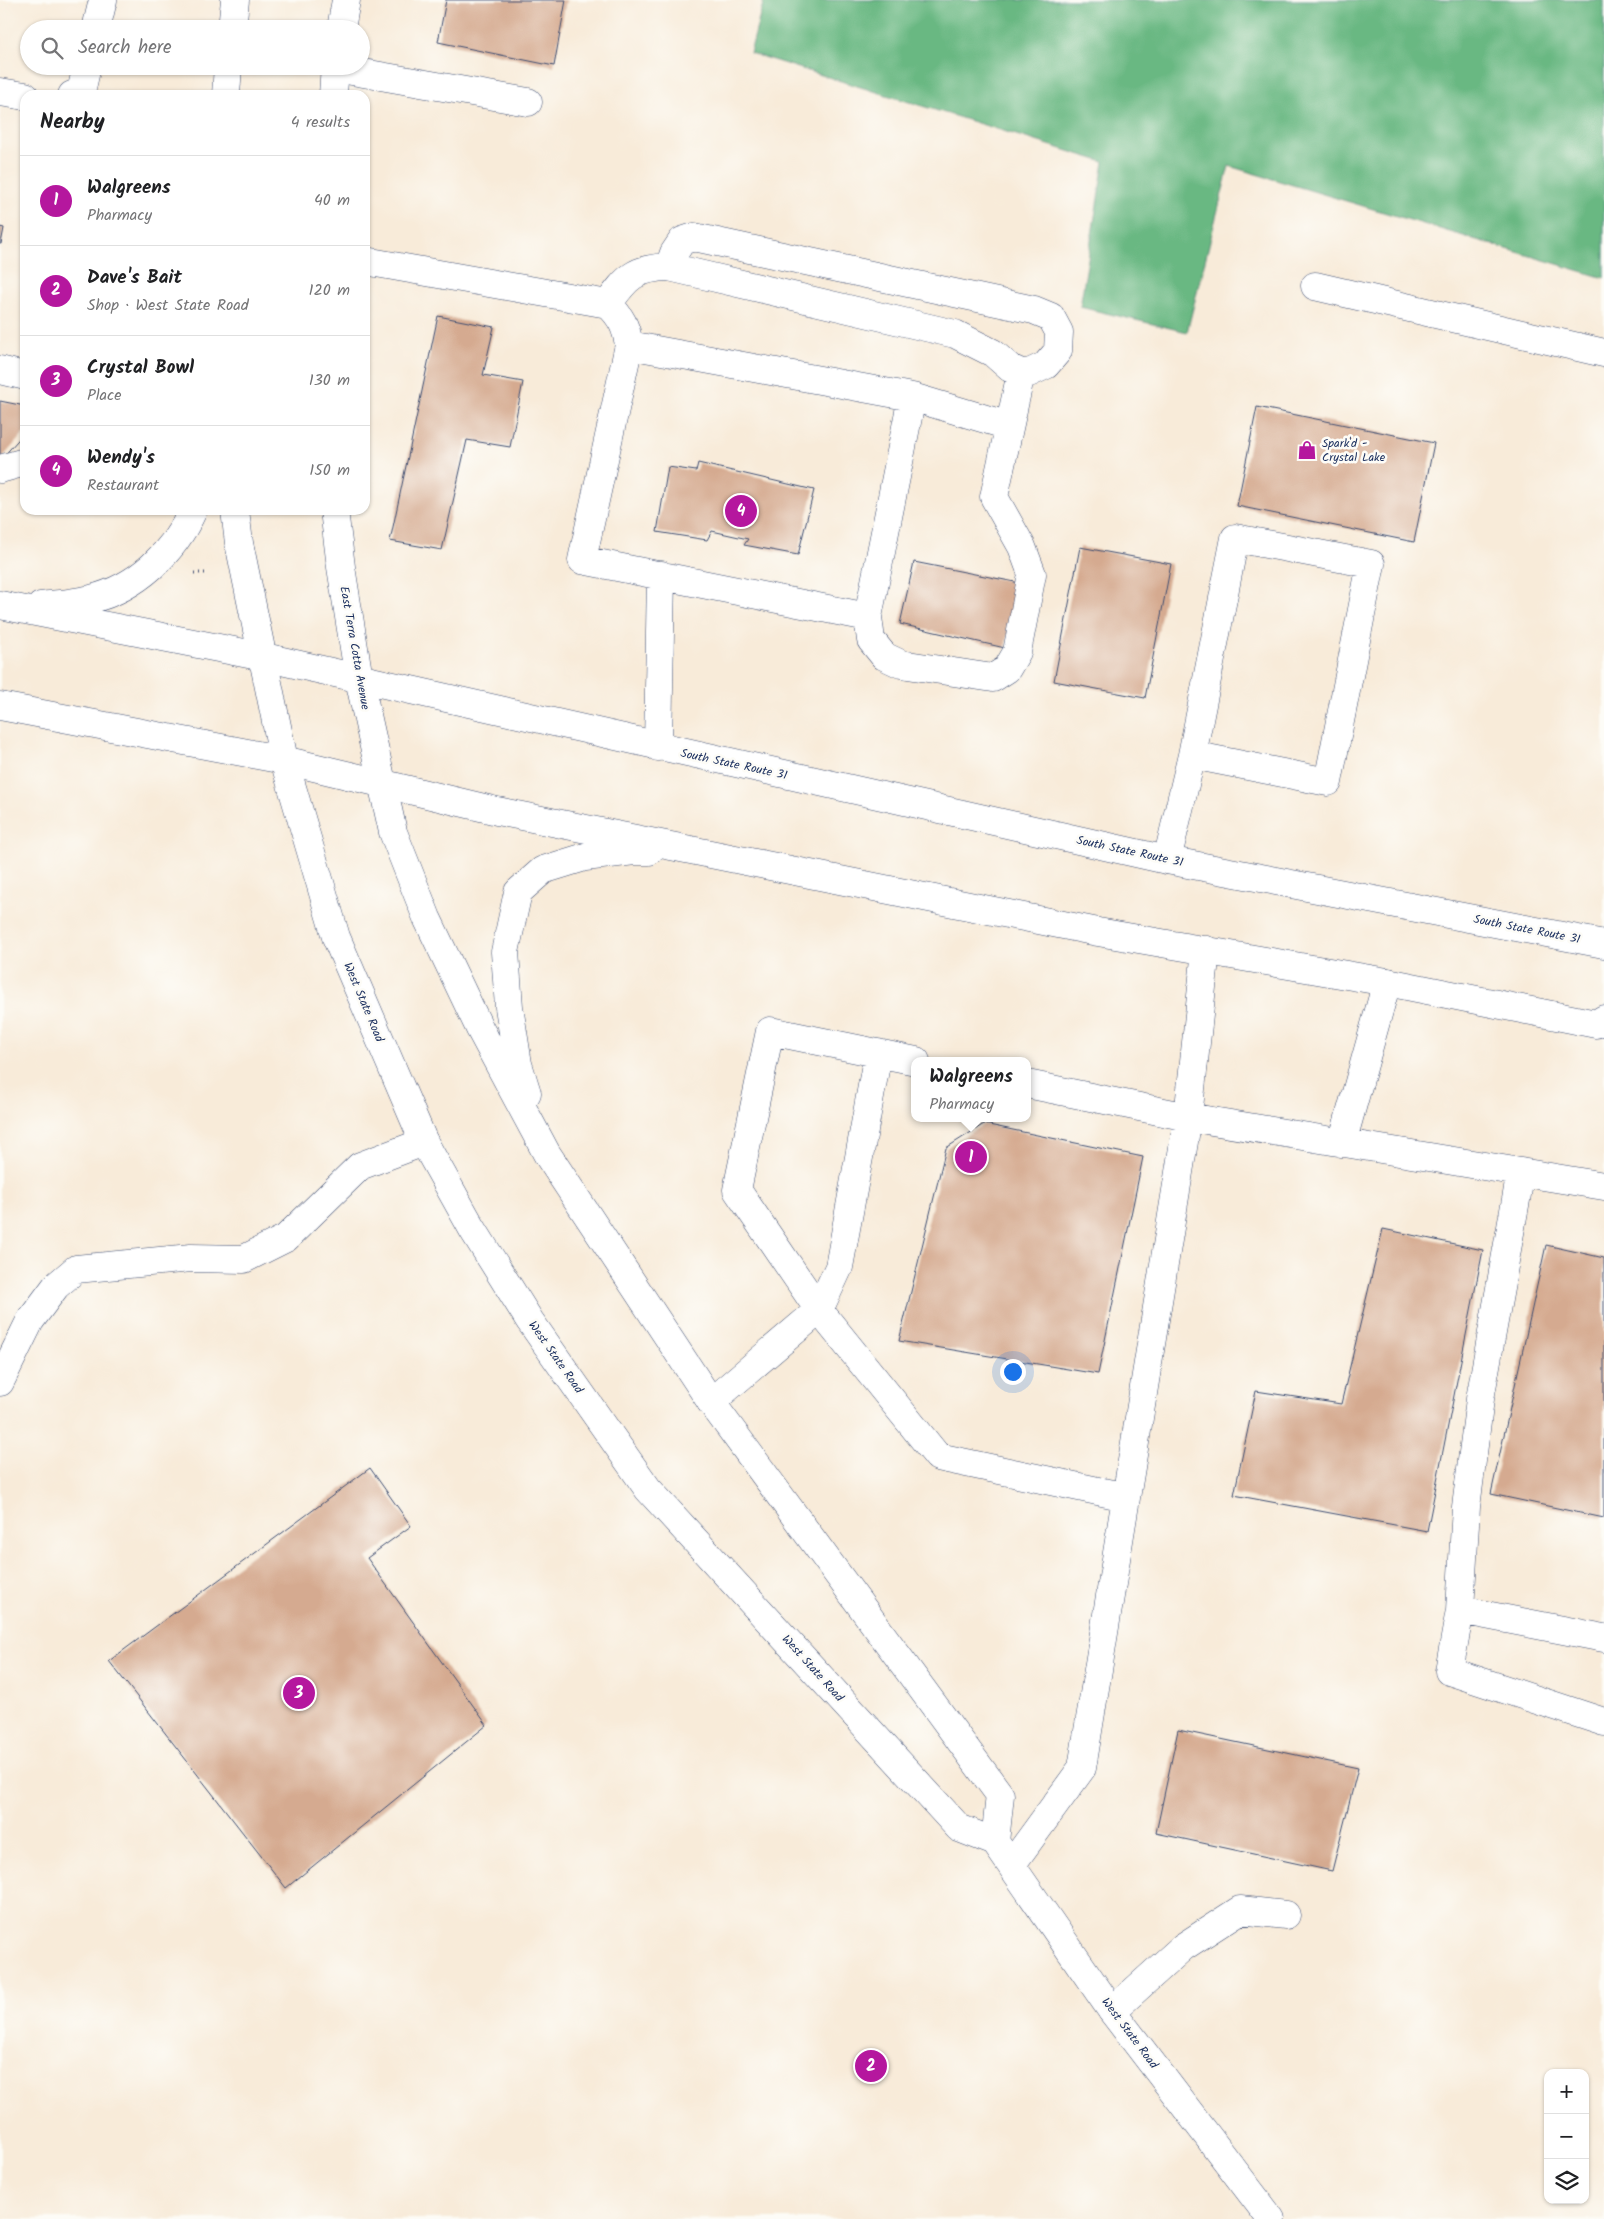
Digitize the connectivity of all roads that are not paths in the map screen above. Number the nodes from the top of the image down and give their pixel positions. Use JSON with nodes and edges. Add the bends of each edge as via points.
{"nodes":[{"id":1,"x":103,"y":0,"type":"edge"},
{"id":2,"x":235,"y":0,"type":"edge"},
{"id":3,"x":346,"y":0,"type":"edge"},
{"id":4,"x":98,"y":20,"type":"edge"},
{"id":5,"x":233,"y":20,"type":"edge"},
{"id":6,"x":343,"y":20,"type":"edge"},
{"id":7,"x":370,"y":73,"type":"edge"},
{"id":8,"x":85,"y":75,"type":"edge"},
{"id":9,"x":227,"y":75,"type":"edge"},
{"id":10,"x":334,"y":75,"type":"edge"},
{"id":11,"x":81,"y":90,"type":"edge"},
{"id":12,"x":226,"y":90,"type":"edge"},
{"id":13,"x":333,"y":90,"type":"edge"},
{"id":14,"x":0,"y":92,"type":"edge"},
{"id":15,"x":20,"y":95,"type":"edge"},
{"id":16,"x":528,"y":102,"type":"dead end"},
{"id":17,"x":370,"y":262,"type":"edge"},
{"id":18,"x":669,"y":267,"type":"junction"},
{"id":19,"x":1315,"y":286,"type":"dead end"},
{"id":20,"x":608,"y":304,"type":"junction"},
{"id":21,"x":629,"y":344,"type":"junction"},
{"id":22,"x":1604,"y":353,"type":"edge"},
{"id":23,"x":0,"y":370,"type":"edge"},
{"id":24,"x":1021,"y":373,"type":"junction"},
{"id":25,"x":20,"y":375,"type":"edge"},
{"id":26,"x":912,"y":397,"type":"junction"},
{"id":27,"x":1009,"y":426,"type":"junction"},
{"id":28,"x":20,"y":463,"type":"edge"},
{"id":29,"x":0,"y":469,"type":"edge"},
{"id":30,"x":190,"y":515,"type":"edge"},
{"id":31,"x":236,"y":515,"type":"edge"},
{"id":32,"x":335,"y":515,"type":"edge"},
{"id":33,"x":661,"y":575,"type":"junction"},
{"id":34,"x":9,"y":607,"type":"edge"},
{"id":35,"x":868,"y":616,"type":"junction"},
{"id":36,"x":264,"y":658,"type":"junction"},
{"id":37,"x":359,"y":679,"type":"junction"},
{"id":38,"x":0,"y":706,"type":"edge"},
{"id":39,"x":658,"y":747,"type":"junction"},
{"id":40,"x":1192,"y":755,"type":"junction"},
{"id":41,"x":284,"y":760,"type":"junction"},
{"id":42,"x":381,"y":784,"type":"junction"},
{"id":43,"x":699,"y":852,"type":"junction"},
{"id":44,"x":1167,"y":860,"type":"junction"},
{"id":45,"x":1604,"y":944,"type":"edge"},
{"id":46,"x":1206,"y":950,"type":"junction"},
{"id":47,"x":1387,"y":982,"type":"junction"},
{"id":48,"x":1604,"y":1019,"type":"edge"},
{"id":49,"x":878,"y":1053,"type":"junction"},
{"id":50,"x":911,"y":1060,"type":"edge"},
{"id":51,"x":1031,"y":1085,"type":"edge"},
{"id":52,"x":1188,"y":1117,"type":"junction"},
{"id":53,"x":424,"y":1142,"type":"junction"},
{"id":54,"x":1342,"y":1143,"type":"junction"},
{"id":55,"x":547,"y":1154,"type":"junction"},
{"id":56,"x":1520,"y":1172,"type":"junction"},
{"id":57,"x":1604,"y":1186,"type":"edge"},
{"id":58,"x":819,"y":1310,"type":"junction"},
{"id":59,"x":0,"y":1382,"type":"edge"},
{"id":60,"x":711,"y":1402,"type":"junction"},
{"id":61,"x":1126,"y":1497,"type":"junction"},
{"id":62,"x":1460,"y":1610,"type":"junction"},
{"id":63,"x":1604,"y":1638,"type":"edge"},
{"id":64,"x":1604,"y":1722,"type":"edge"},
{"id":65,"x":995,"y":1842,"type":"junction"},
{"id":66,"x":1012,"y":1864,"type":"junction"},
{"id":67,"x":1286,"y":1915,"type":"dead end"},
{"id":68,"x":1112,"y":2011,"type":"junction"},
{"id":69,"x":1271,"y":2219,"type":"edge"}],
"edges":[{"from":1,"to":4,"type":"main road"},
{"from":2,"to":5,"type":"main road"},
{"from":3,"to":6,"type":"main road"},
{"from":7,"to":16,"type":"main road"},
{"from":8,"to":11,"type":"main road"},
{"from":9,"to":12,"type":"main road"},
{"from":10,"to":13,"type":"main road"},
{"from":14,"to":15,"type":"main road"},
{"from":17,"to":20,"type":"main road"},
{"from":18,"to":20,"type":"main road","via":[[649,268],[625,280]]},
{"from":18,"to":24,"type":"main road","via":[[955,334],[993,353]]},
{"from":18,"to":24,"type":"main road","via":[[682,241],[694,237],[1034,310],[1051,317],[1059,332],[1058,351],[1046,366]]},
{"from":19,"to":22,"type":"main road"},
{"from":20,"to":21,"type":"main road","via":[[620,316]]},
{"from":21,"to":26,"type":"main road"},
{"from":21,"to":33,"type":"main road","via":[[582,560]]},
{"from":23,"to":25,"type":"main road"},
{"from":24,"to":27,"type":"main road"},
{"from":26,"to":27,"type":"main road"},
{"from":26,"to":35,"type":"main road"},
{"from":27,"to":35,"type":"main road","via":[[994,497],[1022,547],[1032,574],[1017,652],[1007,669],[993,678],[900,664],[884,656],[871,640]]},
{"from":28,"to":29,"type":"main road"},
{"from":30,"to":34,"type":"main road","via":[[163,556],[134,583],[92,599]]},
{"from":31,"to":36,"type":"main road"},
{"from":32,"to":37,"type":"main road","name":"East Terra Cotta Avenue"},
{"from":33,"to":35,"type":"main road"},
{"from":33,"to":39,"type":"main road"},
{"from":34,"to":36,"type":"main road","name":"South State Route 31"},
{"from":36,"to":37,"type":"main road","name":"South State Route 31"},
{"from":36,"to":41,"type":"main road"},
{"from":37,"to":39,"type":"main road","name":"South State Route 31"},
{"from":37,"to":42,"type":"main road","name":"East Terra Cotta Avenue"},
{"from":38,"to":41,"type":"main road"},
{"from":39,"to":44,"type":"main road","name":"South State Route 31"},
{"from":40,"to":40,"type":"main road","via":[[1235,538],[1371,564],[1328,782]]},
{"from":40,"to":44,"type":"main road"},
{"from":41,"to":42,"type":"main road"},
{"from":41,"to":53,"type":"main road","name":"West State Road","via":[[336,937]]},
{"from":42,"to":43,"type":"main road"},
{"from":42,"to":55,"type":"main road","via":[[393,832],[427,918],[480,1029]]},
{"from":43,"to":46,"type":"main road","via":[[1098,932]]},
{"from":43,"to":55,"type":"main road","via":[[634,850],[585,856],[543,870],[518,892],[505,952],[509,1007],[518,1064]]},
{"from":44,"to":45,"type":"main road","name":"South State Route 31"},
{"from":46,"to":47,"type":"main road"},
{"from":46,"to":52,"type":"main road"},
{"from":47,"to":48,"type":"main road","via":[[1596,1024]]},
{"from":47,"to":54,"type":"main road"},
{"from":49,"to":50,"type":"main road"},
{"from":49,"to":58,"type":"main road","via":[[839,1267]]},
{"from":49,"to":58,"type":"main road","via":[[770,1031],[737,1190]]},
{"from":51,"to":52,"type":"main road"},
{"from":52,"to":54,"type":"main road"},
{"from":52,"to":61,"type":"main road"},
{"from":53,"to":59,"type":"main road","via":[[360,1166],[286,1238],[244,1259],[191,1258],[76,1269],[56,1286],[30,1321]]},
{"from":53,"to":65,"type":"main road","name":"West State Road","via":[[472,1228],[530,1321],[648,1489],[959,1828]]},
{"from":54,"to":56,"type":"main road"},
{"from":55,"to":60,"type":"main road"},
{"from":56,"to":57,"type":"main road"},
{"from":56,"to":62,"type":"main road","via":[[1480,1399],[1466,1507]]},
{"from":58,"to":60,"type":"main road"},
{"from":58,"to":61,"type":"main road","via":[[938,1457]]},
{"from":60,"to":65,"type":"main road","via":[[1000,1796]]},
{"from":61,"to":66,"type":"main road","via":[[1082,1768]]},
{"from":62,"to":63,"type":"main road"},
{"from":62,"to":64,"type":"main road","via":[[1449,1671]]},
{"from":65,"to":66,"type":"main road","name":"West State Road"},
{"from":66,"to":68,"type":"main road","name":"West State Road"},
{"from":67,"to":68,"type":"main road","via":[[1240,1910],[1183,1947]]},
{"from":68,"to":69,"type":"main road","name":"West State Road"}]}
